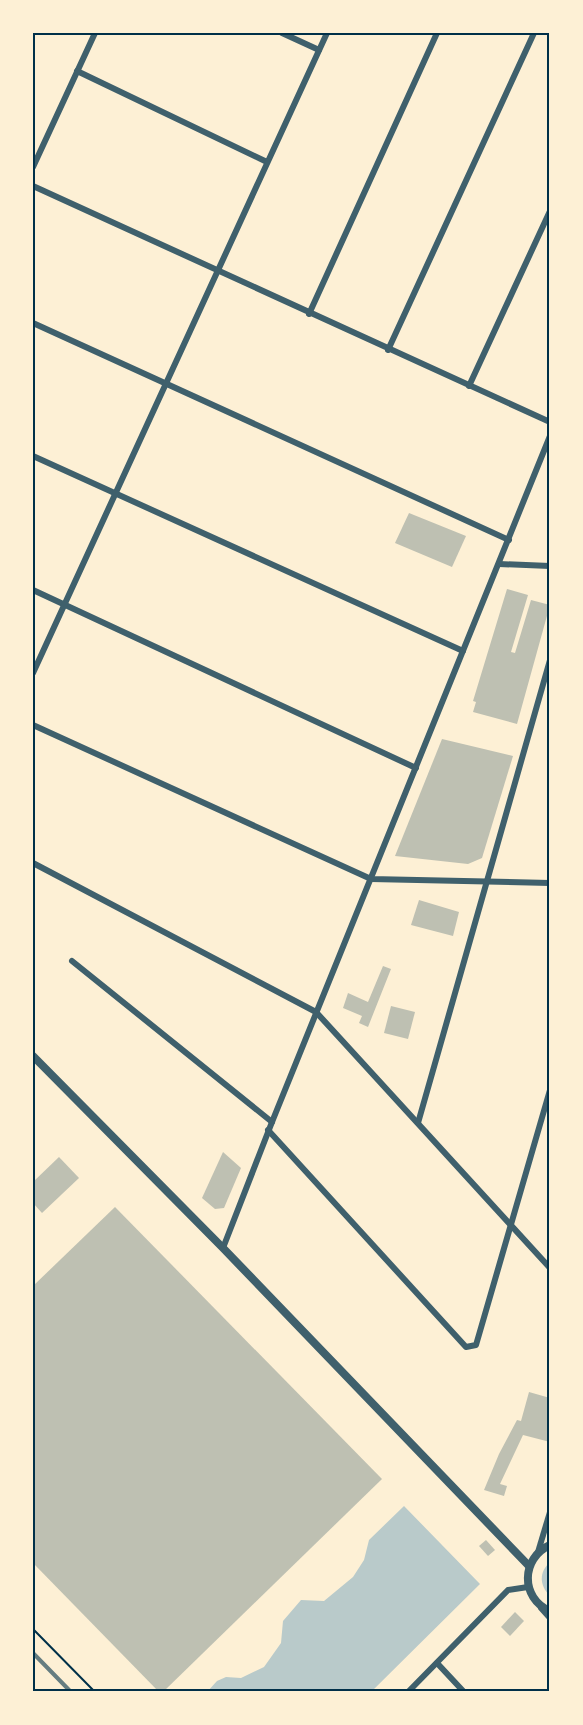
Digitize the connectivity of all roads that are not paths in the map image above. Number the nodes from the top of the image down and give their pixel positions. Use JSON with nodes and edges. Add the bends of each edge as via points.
{"nodes":[{"id":1,"x":95,"y":33,"type":"edge"},
{"id":2,"x":282,"y":33,"type":"edge"},
{"id":3,"x":327,"y":33,"type":"edge"},
{"id":4,"x":437,"y":33,"type":"edge"},
{"id":5,"x":534,"y":33,"type":"edge"},
{"id":6,"x":319,"y":50,"type":"junction"},
{"id":7,"x":77,"y":71,"type":"junction"},
{"id":8,"x":267,"y":162,"type":"junction"},
{"id":9,"x":33,"y":167,"type":"edge"},
{"id":10,"x":33,"y":186,"type":"edge"},
{"id":11,"x":550,"y":211,"type":"edge"},
{"id":12,"x":218,"y":272,"type":"junction"},
{"id":13,"x":309,"y":314,"type":"junction"},
{"id":14,"x":33,"y":323,"type":"edge"},
{"id":15,"x":388,"y":350,"type":"junction"},
{"id":16,"x":167,"y":383,"type":"junction"},
{"id":17,"x":469,"y":386,"type":"junction"},
{"id":18,"x":550,"y":422,"type":"edge"},
{"id":19,"x":550,"y":436,"type":"edge"},
{"id":20,"x":33,"y":456,"type":"edge"},
{"id":21,"x":116,"y":494,"type":"junction"},
{"id":22,"x":509,"y":540,"type":"junction"},
{"id":23,"x":499,"y":564,"type":"junction"},
{"id":24,"x":550,"y":566,"type":"edge"},
{"id":25,"x":33,"y":590,"type":"edge"},
{"id":26,"x":65,"y":605,"type":"junction"},
{"id":27,"x":463,"y":651,"type":"junction"},
{"id":28,"x":550,"y":660,"type":"edge"},
{"id":29,"x":33,"y":673,"type":"edge"},
{"id":30,"x":33,"y":725,"type":"edge"},
{"id":31,"x":416,"y":768,"type":"junction"},
{"id":32,"x":33,"y":863,"type":"edge"},
{"id":33,"x":370,"y":879,"type":"junction"},
{"id":34,"x":486,"y":882,"type":"junction"},
{"id":35,"x":550,"y":883,"type":"edge"},
{"id":36,"x":72,"y":961,"type":"dead end"},
{"id":37,"x":316,"y":1012,"type":"junction"},
{"id":38,"x":33,"y":1056,"type":"edge"},
{"id":39,"x":550,"y":1090,"type":"edge"},
{"id":40,"x":272,"y":1122,"type":"junction"},
{"id":41,"x":418,"y":1123,"type":"junction"},
{"id":42,"x":268,"y":1130,"type":"junction"},
{"id":43,"x":511,"y":1224,"type":"junction"},
{"id":44,"x":223,"y":1248,"type":"junction"},
{"id":45,"x":550,"y":1268,"type":"edge"},
{"id":46,"x":550,"y":1512,"type":"edge"},
{"id":47,"x":550,"y":1545,"type":"edge"},
{"id":48,"x":538,"y":1552,"type":"junction"},
{"id":49,"x":529,"y":1566,"type":"junction"},
{"id":50,"x":528,"y":1587,"type":"junction"},
{"id":51,"x":535,"y":1600,"type":"junction"},
{"id":52,"x":550,"y":1611,"type":"edge"},
{"id":53,"x":550,"y":1618,"type":"edge"},
{"id":54,"x":437,"y":1663,"type":"junction"},
{"id":55,"x":408,"y":1692,"type":"edge"},
{"id":56,"x":464,"y":1692,"type":"edge"}],
"edges":[{"from":1,"to":7,"type":"street"},
{"from":2,"to":6,"type":"street"},
{"from":3,"to":6,"type":"street"},
{"from":4,"to":13,"type":"street"},
{"from":5,"to":15,"type":"street"},
{"from":6,"to":8,"type":"street"},
{"from":7,"to":8,"type":"street"},
{"from":7,"to":9,"type":"street"},
{"from":8,"to":12,"type":"street"},
{"from":10,"to":12,"type":"street"},
{"from":11,"to":17,"type":"street"},
{"from":12,"to":13,"type":"street"},
{"from":12,"to":16,"type":"street"},
{"from":13,"to":15,"type":"street"},
{"from":14,"to":16,"type":"street"},
{"from":15,"to":17,"type":"street"},
{"from":16,"to":21,"type":"street"},
{"from":16,"to":22,"type":"street"},
{"from":17,"to":18,"type":"street"},
{"from":19,"to":22,"type":"street"},
{"from":20,"to":21,"type":"street"},
{"from":21,"to":26,"type":"street"},
{"from":21,"to":27,"type":"street"},
{"from":22,"to":23,"type":"street"},
{"from":23,"to":24,"type":"street"},
{"from":23,"to":27,"type":"street"},
{"from":25,"to":26,"type":"street"},
{"from":26,"to":29,"type":"street"},
{"from":26,"to":31,"type":"street"},
{"from":27,"to":31,"type":"street"},
{"from":28,"to":34,"type":"street"},
{"from":30,"to":33,"type":"street"},
{"from":31,"to":33,"type":"street"},
{"from":32,"to":37,"type":"street"},
{"from":33,"to":34,"type":"street"},
{"from":33,"to":37,"type":"street"},
{"from":34,"to":35,"type":"street"},
{"from":34,"to":41,"type":"street"},
{"from":36,"to":40,"type":"street"},
{"from":37,"to":40,"type":"street"},
{"from":37,"to":41,"type":"street"},
{"from":38,"to":44,"type":"street"},
{"from":39,"to":43,"type":"street"},
{"from":40,"to":42,"type":"street"},
{"from":41,"to":43,"type":"street"},
{"from":42,"to":43,"type":"street","via":[[466,1347],[476,1345]]},
{"from":42,"to":44,"type":"street"},
{"from":43,"to":45,"type":"street"},
{"from":44,"to":49,"type":"street"},
{"from":46,"to":48,"type":"street"},
{"from":47,"to":48,"type":"street"},
{"from":48,"to":49,"type":"street"},
{"from":49,"to":50,"type":"street"},
{"from":50,"to":51,"type":"street"},
{"from":50,"to":54,"type":"street","via":[[508,1590]]},
{"from":51,"to":52,"type":"street"},
{"from":51,"to":53,"type":"street"},
{"from":54,"to":55,"type":"street"},
{"from":54,"to":56,"type":"street"}]}
